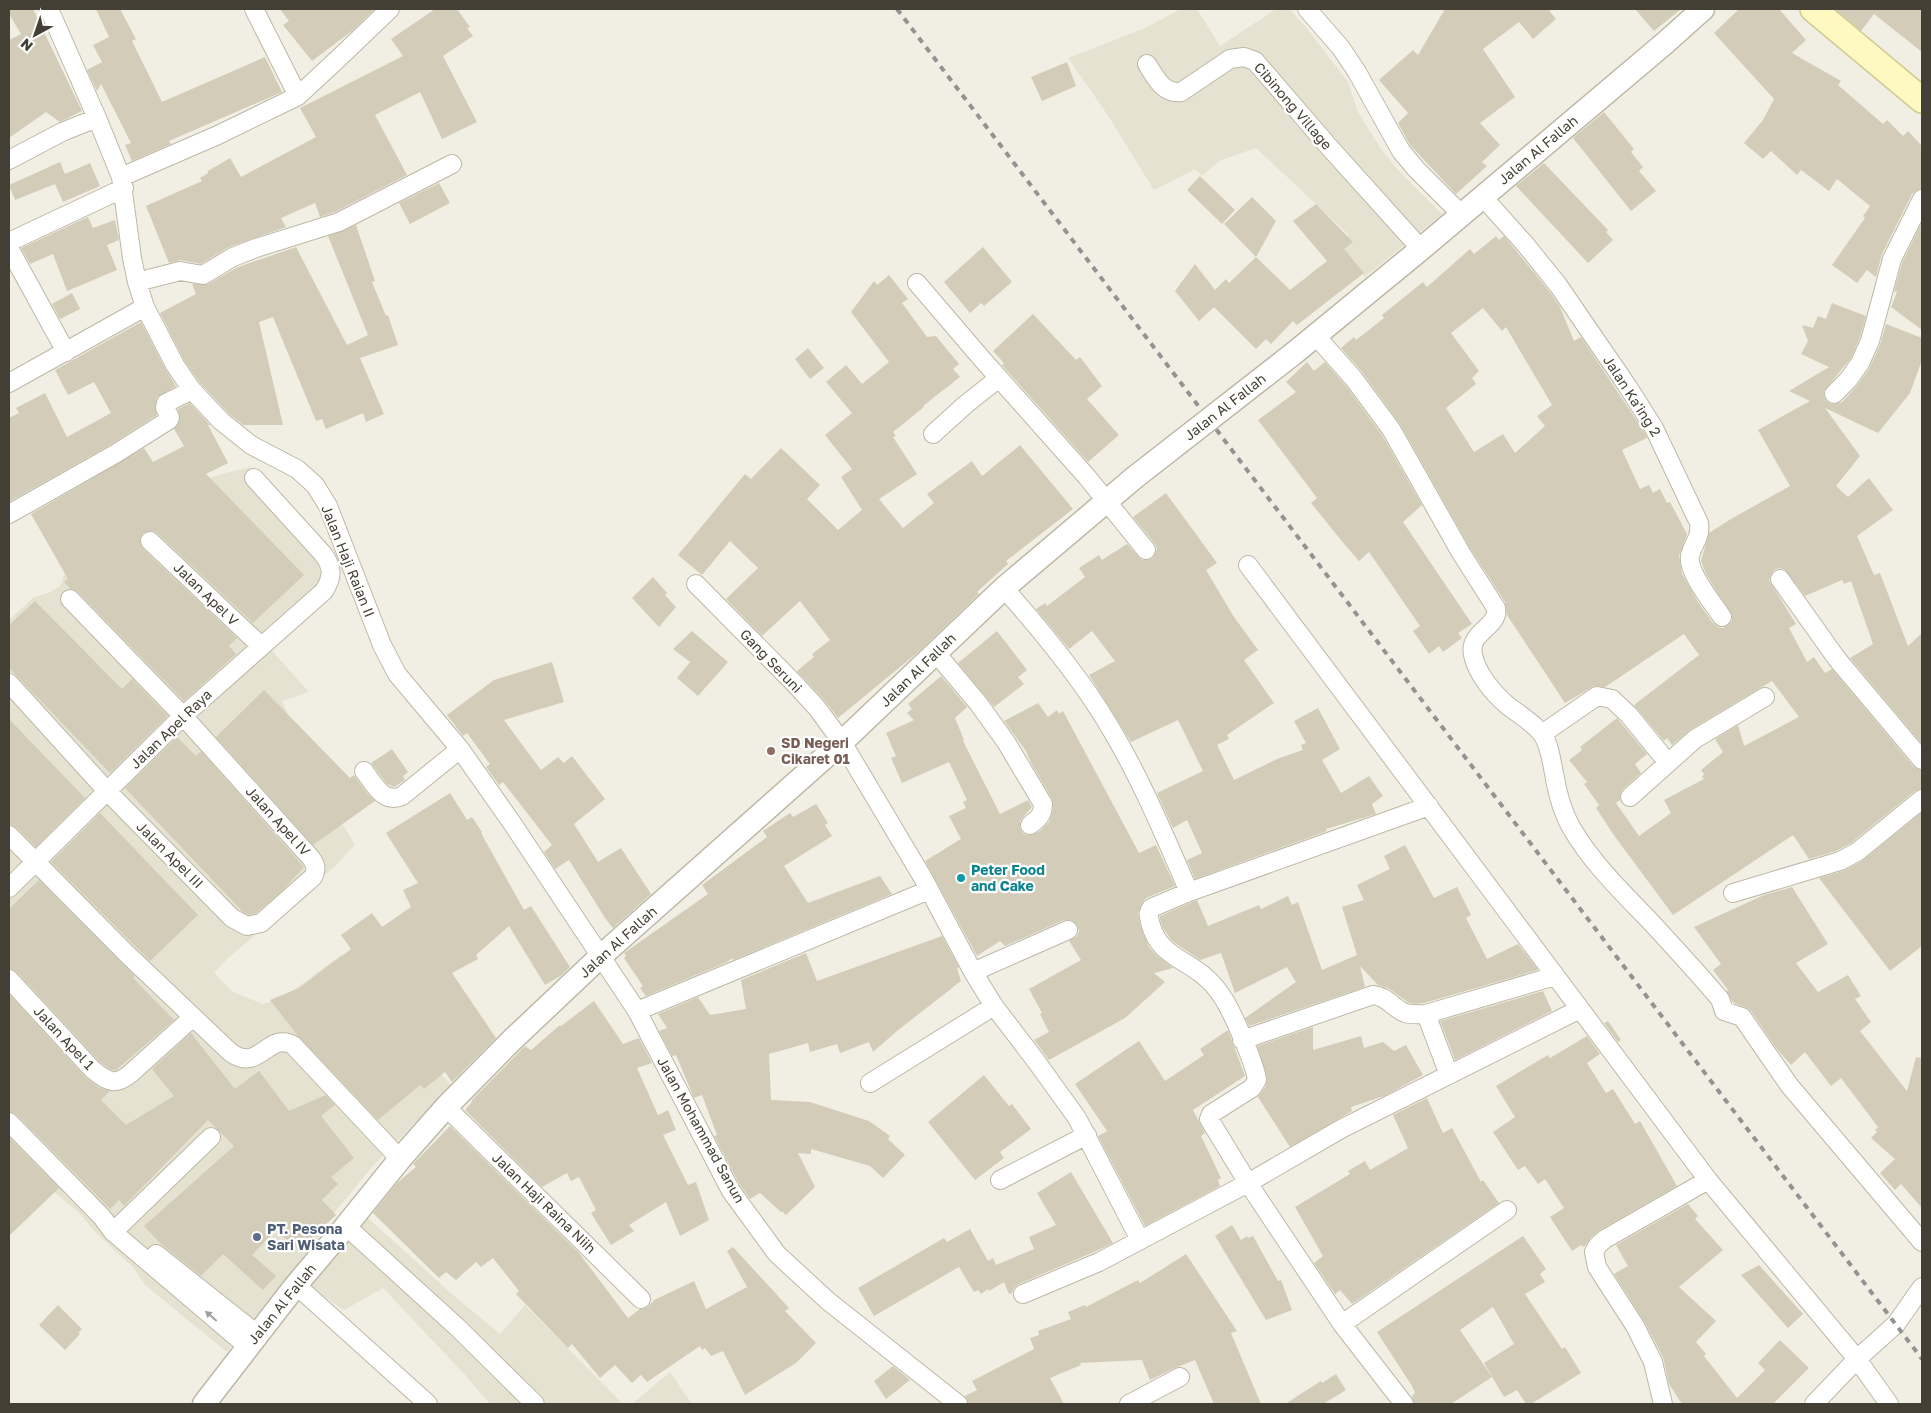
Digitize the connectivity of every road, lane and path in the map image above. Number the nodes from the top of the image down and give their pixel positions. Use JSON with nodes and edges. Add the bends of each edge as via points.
{"nodes":[{"id":1,"x":49,"y":9,"type":"edge"},
{"id":2,"x":254,"y":9,"type":"edge"},
{"id":3,"x":390,"y":9,"type":"edge"},
{"id":4,"x":1307,"y":9,"type":"edge"},
{"id":5,"x":1703,"y":9,"type":"edge"},
{"id":6,"x":1813,"y":9,"type":"edge"},
{"id":7,"x":1147,"y":64,"type":"dead end"},
{"id":8,"x":298,"y":96,"type":"junction"},
{"id":9,"x":1922,"y":100,"type":"edge"},
{"id":10,"x":97,"y":118,"type":"junction"},
{"id":11,"x":9,"y":160,"type":"edge"},
{"id":12,"x":452,"y":164,"type":"dead end"},
{"id":13,"x":122,"y":183,"type":"junction"},
{"id":14,"x":1482,"y":196,"type":"junction"},
{"id":15,"x":1922,"y":199,"type":"edge"},
{"id":16,"x":1462,"y":215,"type":"junction"},
{"id":17,"x":9,"y":242,"type":"edge"},
{"id":18,"x":9,"y":248,"type":"edge"},
{"id":19,"x":1422,"y":249,"type":"junction"},
{"id":20,"x":137,"y":282,"type":"junction"},
{"id":21,"x":917,"y":283,"type":"dead end"},
{"id":22,"x":145,"y":307,"type":"junction"},
{"id":23,"x":1316,"y":336,"type":"junction"},
{"id":24,"x":66,"y":352,"type":"junction"},
{"id":25,"x":999,"y":378,"type":"junction"},
{"id":26,"x":9,"y":383,"type":"edge"},
{"id":27,"x":192,"y":390,"type":"junction"},
{"id":28,"x":1834,"y":394,"type":"dead end"},
{"id":29,"x":933,"y":434,"type":"dead end"},
{"id":30,"x":254,"y":478,"type":"dead end"},
{"id":31,"x":1106,"y":503,"type":"junction"},
{"id":32,"x":9,"y":514,"type":"edge"},
{"id":33,"x":150,"y":541,"type":"dead end"},
{"id":34,"x":1146,"y":550,"type":"dead end"},
{"id":35,"x":1248,"y":565,"type":"dead end"},
{"id":36,"x":1780,"y":579,"type":"dead end"},
{"id":37,"x":696,"y":584,"type":"dead end"},
{"id":38,"x":1004,"y":588,"type":"junction"},
{"id":39,"x":70,"y":599,"type":"dead end"},
{"id":40,"x":1722,"y":617,"type":"dead end"},
{"id":41,"x":261,"y":646,"type":"junction"},
{"id":42,"x":936,"y":653,"type":"junction"},
{"id":43,"x":9,"y":683,"type":"edge"},
{"id":44,"x":1765,"y":697,"type":"dead end"},
{"id":45,"x":183,"y":716,"type":"junction"},
{"id":46,"x":1542,"y":734,"type":"junction"},
{"id":47,"x":842,"y":742,"type":"junction"},
{"id":48,"x":460,"y":749,"type":"junction"},
{"id":49,"x":1922,"y":760,"type":"edge"},
{"id":50,"x":1668,"y":763,"type":"junction"},
{"id":51,"x":364,"y":772,"type":"dead end"},
{"id":52,"x":107,"y":791,"type":"junction"},
{"id":53,"x":1630,"y":796,"type":"dead end"},
{"id":54,"x":1922,"y":799,"type":"edge"},
{"id":55,"x":1429,"y":806,"type":"junction"},
{"id":56,"x":1030,"y":826,"type":"dead end"},
{"id":57,"x":9,"y":835,"type":"edge"},
{"id":58,"x":36,"y":862,"type":"junction"},
{"id":59,"x":9,"y":888,"type":"edge"},
{"id":60,"x":929,"y":890,"type":"junction"},
{"id":61,"x":1189,"y":892,"type":"junction"},
{"id":62,"x":1733,"y":893,"type":"dead end"},
{"id":63,"x":232,"y":918,"type":"joint"},
{"id":64,"x":1068,"y":930,"type":"dead end"},
{"id":65,"x":601,"y":956,"type":"junction"},
{"id":66,"x":973,"y":972,"type":"junction"},
{"id":67,"x":1555,"y":976,"type":"junction"},
{"id":68,"x":9,"y":979,"type":"edge"},
{"id":69,"x":994,"y":1006,"type":"junction"},
{"id":70,"x":1580,"y":1009,"type":"junction"},
{"id":71,"x":637,"y":1011,"type":"junction"},
{"id":72,"x":1426,"y":1014,"type":"junction"},
{"id":73,"x":193,"y":1016,"type":"junction"},
{"id":74,"x":1242,"y":1040,"type":"junction"},
{"id":75,"x":1449,"y":1075,"type":"junction"},
{"id":76,"x":870,"y":1083,"type":"dead end"},
{"id":77,"x":446,"y":1107,"type":"junction"},
{"id":78,"x":9,"y":1122,"type":"edge"},
{"id":79,"x":1087,"y":1135,"type":"junction"},
{"id":80,"x":210,"y":1137,"type":"dead end"},
{"id":81,"x":400,"y":1159,"type":"junction"},
{"id":82,"x":1000,"y":1180,"type":"dead end"},
{"id":83,"x":1708,"y":1180,"type":"junction"},
{"id":84,"x":1248,"y":1183,"type":"junction"},
{"id":85,"x":1507,"y":1210,"type":"dead end"},
{"id":86,"x":346,"y":1226,"type":"junction"},
{"id":87,"x":116,"y":1228,"type":"junction"},
{"id":88,"x":1140,"y":1240,"type":"junction"},
{"id":89,"x":1922,"y":1242,"type":"edge"},
{"id":90,"x":296,"y":1285,"type":"junction"},
{"id":91,"x":1922,"y":1287,"type":"edge"},
{"id":92,"x":1024,"y":1294,"type":"dead end"},
{"id":93,"x":641,"y":1299,"type":"dead end"},
{"id":94,"x":1342,"y":1324,"type":"junction"},
{"id":95,"x":252,"y":1341,"type":"junction"},
{"id":96,"x":1857,"y":1359,"type":"junction"},
{"id":97,"x":1180,"y":1377,"type":"dead end"},
{"id":98,"x":949,"y":1402,"type":"edge"},
{"id":99,"x":204,"y":1404,"type":"edge"},
{"id":100,"x":428,"y":1404,"type":"edge"},
{"id":101,"x":535,"y":1404,"type":"edge"},
{"id":102,"x":1129,"y":1404,"type":"edge"},
{"id":103,"x":1404,"y":1404,"type":"edge"},
{"id":104,"x":1663,"y":1404,"type":"edge"},
{"id":105,"x":1814,"y":1404,"type":"edge"},
{"id":106,"x":1889,"y":1404,"type":"edge"}],
"edges":[{"from":1,"to":10,"type":"street","name":"Jalan Haji Raian II"},
{"from":2,"to":8,"type":"street"},
{"from":3,"to":8,"type":"street"},
{"from":4,"to":16,"type":"street","via":[[1357,72],[1401,152]]},
{"from":5,"to":14,"type":"street","name":"Jalan Al Fallah"},
{"from":6,"to":9,"type":"main road"},
{"from":7,"to":19,"type":"street","name":"Cibinong Village","via":[[1161,85],[1174,93],[1181,92],[1230,59],[1244,57],[1255,61]]},
{"from":8,"to":13,"type":"street"},
{"from":10,"to":11,"type":"street"},
{"from":10,"to":13,"type":"street","name":"Jalan Haji Raian II"},
{"from":12,"to":20,"type":"street","via":[[339,222],[256,248],[203,275],[180,271]]},
{"from":13,"to":17,"type":"street"},
{"from":13,"to":20,"type":"street","name":"Jalan Haji Raian II"},
{"from":14,"to":16,"type":"street","name":"Jalan Al Fallah"},
{"from":14,"to":40,"type":"street","name":"Jalan Ka'ing 2","via":[[1558,285],[1654,428],[1699,523],[1698,539],[1690,554],[1692,571]]},
{"from":15,"to":28,"type":"street","via":[[1892,259],[1870,341],[1856,368]]},
{"from":16,"to":19,"type":"street","name":"Jalan Al Fallah"},
{"from":18,"to":24,"type":"street"},
{"from":19,"to":23,"type":"street","name":"Jalan Al Fallah"},
{"from":20,"to":22,"type":"street","name":"Jalan Haji Raian II"},
{"from":21,"to":25,"type":"street"},
{"from":22,"to":24,"type":"street"},
{"from":22,"to":27,"type":"street","name":"Jalan Haji Raian II"},
{"from":23,"to":31,"type":"street","name":"Jalan Al Fallah","bridge":true},
{"from":23,"to":46,"type":"street","via":[[1354,379],[1391,429],[1461,553],[1492,600],[1497,614],[1476,637],[1472,647],[1485,680],[1496,694]]},
{"from":24,"to":26,"type":"street"},
{"from":25,"to":29,"type":"street"},
{"from":25,"to":31,"type":"street"},
{"from":27,"to":32,"type":"street","via":[[166,404],[169,420]]},
{"from":27,"to":48,"type":"street","name":"Jalan Haji Raian II","via":[[251,446],[297,469],[315,485],[328,506],[382,645],[397,674]]},
{"from":30,"to":41,"type":"street","name":"Jalan Apel Raya","via":[[323,554],[332,571],[324,591]]},
{"from":31,"to":34,"type":"street"},
{"from":31,"to":38,"type":"street","name":"Jalan Al Fallah"},
{"from":33,"to":41,"type":"street","name":"Jalan Apel V"},
{"from":35,"to":55,"type":"street"},
{"from":36,"to":49,"type":"street","via":[[1838,659]]},
{"from":37,"to":47,"type":"street","name":"Gang Seruni","via":[[795,684]]},
{"from":38,"to":42,"type":"street","name":"Jalan Al Fallah"},
{"from":38,"to":61,"type":"street","via":[[1052,644],[1099,709],[1154,809]]},
{"from":39,"to":45,"type":"street"},
{"from":41,"to":45,"type":"street","name":"Jalan Apel Raya"},
{"from":42,"to":47,"type":"street","name":"Jalan Al Fallah"},
{"from":42,"to":56,"type":"street","via":[[1006,742],[1043,804],[1040,818]]},
{"from":43,"to":52,"type":"street","name":"Jalan Apel III"},
{"from":44,"to":50,"type":"street","via":[[1695,740]]},
{"from":45,"to":52,"type":"street","name":"Jalan Apel Raya"},
{"from":45,"to":63,"type":"street","name":"Jalan Apel IV","via":[[316,865],[313,877],[261,923],[247,926]]},
{"from":46,"to":50,"type":"street","via":[[1597,696],[1605,697],[1612,699],[1629,715]]},
{"from":46,"to":89,"type":"street","via":[[1549,748],[1560,802],[1586,849],[1607,877],[1720,999],[1724,1011],[1742,1017],[1789,1085]]},
{"from":47,"to":60,"type":"street","name":"Gang Seruni"},
{"from":47,"to":65,"type":"street","name":"Jalan Al Fallah"},
{"from":48,"to":51,"type":"street","via":[[402,796],[395,798],[382,794]]},
{"from":48,"to":65,"type":"street","name":"Jalan Haji Raian II"},
{"from":50,"to":53,"type":"street"},
{"from":52,"to":58,"type":"street","name":"Jalan Apel Raya"},
{"from":52,"to":63,"type":"street","name":"Jalan Apel III"},
{"from":54,"to":62,"type":"street","via":[[1857,852],[1840,861]]},
{"from":55,"to":61,"type":"street"},
{"from":55,"to":67,"type":"street"},
{"from":57,"to":58,"type":"street"},
{"from":58,"to":59,"type":"street","name":"Jalan Apel Raya"},
{"from":58,"to":73,"type":"street"},
{"from":60,"to":66,"type":"street","name":"Gang Seruni"},
{"from":60,"to":71,"type":"street"},
{"from":61,"to":74,"type":"street","via":[[1151,908],[1148,914],[1153,933],[1164,948],[1214,985],[1230,1010]]},
{"from":64,"to":66,"type":"street"},
{"from":65,"to":71,"type":"street","name":"Jalan Mohammad Sanun"},
{"from":65,"to":77,"type":"street","name":"Jalan Al Fallah"},
{"from":66,"to":69,"type":"street","name":"Gang Seruni"},
{"from":67,"to":70,"type":"street"},
{"from":67,"to":72,"type":"street"},
{"from":68,"to":73,"type":"street","name":"Jalan Apel 1","via":[[93,1070],[112,1082],[122,1081]]},
{"from":69,"to":76,"type":"street"},
{"from":69,"to":79,"type":"street","name":"Gang Seruni"},
{"from":70,"to":75,"type":"street"},
{"from":70,"to":83,"type":"street"},
{"from":71,"to":98,"type":"street","name":"Jalan Mohammad Sanun","via":[[731,1192],[777,1254]]},
{"from":72,"to":74,"type":"street","via":[[1406,1013],[1381,996],[1373,995]]},
{"from":72,"to":75,"type":"street"},
{"from":73,"to":81,"type":"street","via":[[230,1052],[244,1060],[257,1056],[276,1043],[293,1045]]},
{"from":74,"to":84,"type":"street","via":[[1256,1074],[1255,1084],[1211,1114],[1209,1119]]},
{"from":75,"to":84,"type":"street","via":[[1341,1130]]},
{"from":77,"to":81,"type":"street","name":"Jalan Al Fallah"},
{"from":77,"to":93,"type":"street","name":"Jalan Haji Raina Niih"},
{"from":78,"to":87,"type":"street"},
{"from":79,"to":82,"type":"street"},
{"from":79,"to":88,"type":"street","name":"Gang Seruni"},
{"from":80,"to":87,"type":"street"},
{"from":81,"to":86,"type":"street","name":"Jalan Al Fallah"},
{"from":83,"to":96,"type":"street"},
{"from":83,"to":104,"type":"street","via":[[1605,1239],[1594,1252],[1597,1266],[1635,1326],[1653,1362]]},
{"from":84,"to":88,"type":"street"},
{"from":84,"to":94,"type":"street"},
{"from":85,"to":94,"type":"street"},
{"from":86,"to":90,"type":"street","name":"Jalan Al Fallah"},
{"from":86,"to":101,"type":"street","via":[[457,1327]]},
{"from":87,"to":95,"type":"street"},
{"from":88,"to":92,"type":"street","via":[[1099,1262]]},
{"from":90,"to":95,"type":"street","name":"Jalan Al Fallah"},
{"from":90,"to":100,"type":"street"},
{"from":91,"to":96,"type":"street","via":[[1896,1324]]},
{"from":94,"to":103,"type":"street"},
{"from":95,"to":99,"type":"street","name":"Jalan Al Fallah"},
{"from":96,"to":105,"type":"street"},
{"from":96,"to":106,"type":"street"},
{"from":97,"to":102,"type":"street"}]}
